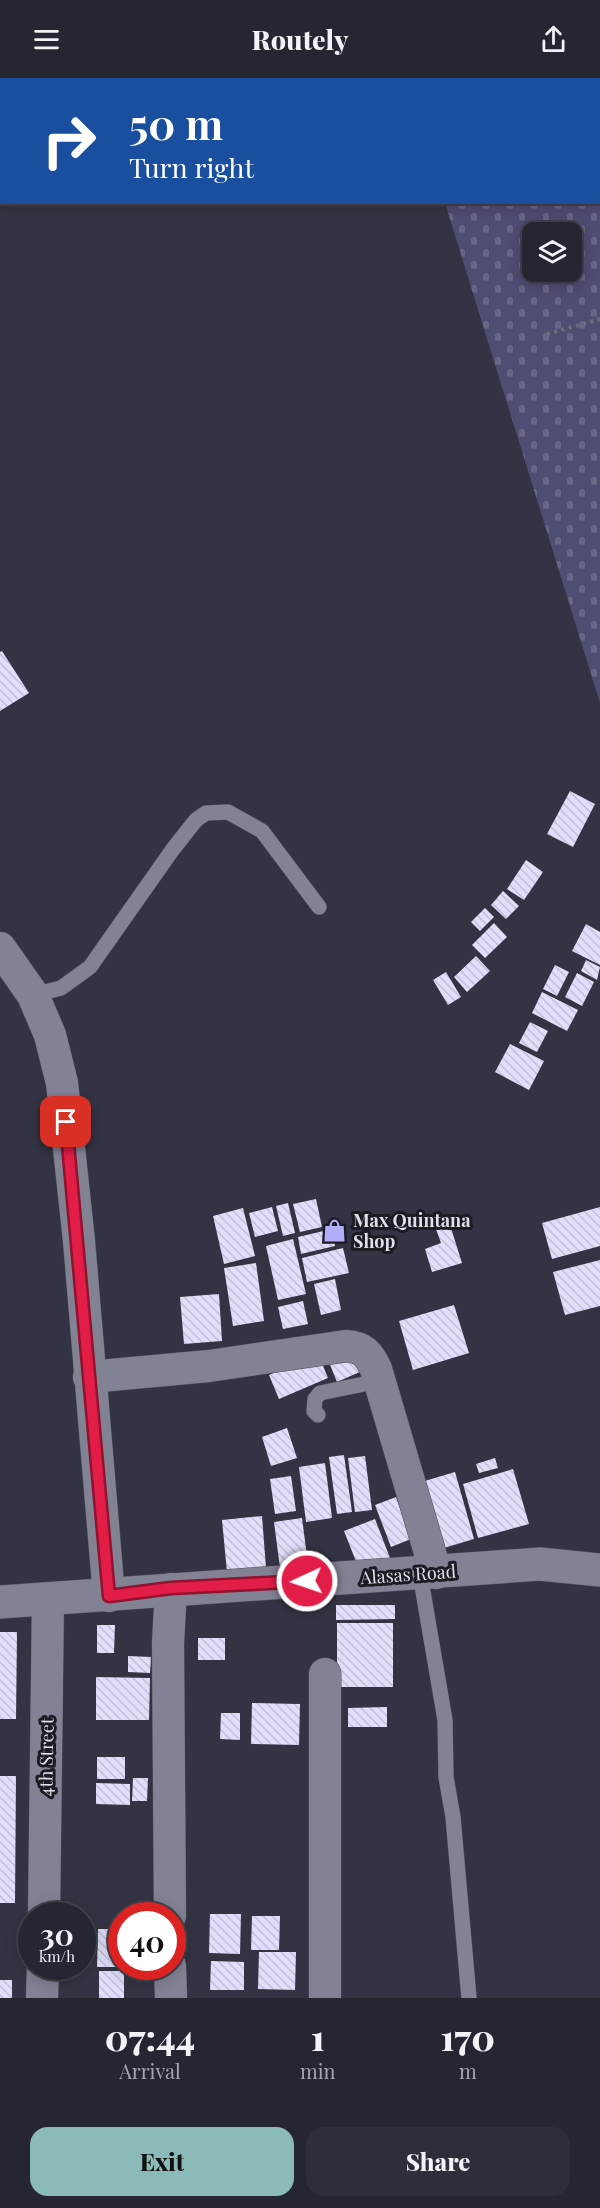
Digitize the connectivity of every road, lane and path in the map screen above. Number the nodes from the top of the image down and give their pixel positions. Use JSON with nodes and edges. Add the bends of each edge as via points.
{"nodes":[{"id":1,"x":600,"y":319,"type":"edge"},
{"id":2,"x":548,"y":334,"type":"dead end"},
{"id":3,"x":600,"y":480,"type":"edge"},
{"id":4,"x":593,"y":482,"type":"dead end"},
{"id":5,"x":319,"y":907,"type":"dead end"},
{"id":6,"x":0,"y":948,"type":"edge"},
{"id":7,"x":33,"y":995,"type":"junction"},
{"id":8,"x":89,"y":1377,"type":"junction"},
{"id":9,"x":379,"y":1381,"type":"junction"},
{"id":10,"x":318,"y":1416,"type":"dead end"},
{"id":11,"x":600,"y":1570,"type":"edge"},
{"id":12,"x":428,"y":1573,"type":"junction"},
{"id":13,"x":171,"y":1588,"type":"junction"},
{"id":14,"x":109,"y":1596,"type":"junction"},
{"id":15,"x":48,"y":1599,"type":"junction"},
{"id":16,"x":0,"y":1602,"type":"edge"},
{"id":17,"x":325,"y":1674,"type":"dead end"},
{"id":18,"x":44,"y":1902,"type":"edge"},
{"id":19,"x":170,"y":1902,"type":"edge"},
{"id":20,"x":43,"y":1980,"type":"edge"},
{"id":21,"x":170,"y":1980,"type":"edge"},
{"id":22,"x":42,"y":1998,"type":"edge"},
{"id":23,"x":171,"y":1998,"type":"edge"},
{"id":24,"x":325,"y":1998,"type":"edge"},
{"id":25,"x":469,"y":1998,"type":"edge"}],
"edges":[{"from":1,"to":2,"type":"path"},
{"from":3,"to":4,"type":"path"},
{"from":5,"to":7,"type":"lane","via":[[262,831],[228,812],[206,813],[173,849],[90,967],[61,988]]},
{"from":6,"to":7,"type":"street"},
{"from":7,"to":8,"type":"street","via":[[50,1035],[62,1083]]},
{"from":8,"to":9,"type":"street","via":[[209,1366],[346,1346],[359,1347],[370,1356]]},
{"from":8,"to":14,"type":"street"},
{"from":9,"to":10,"type":"lane","via":[[320,1393],[315,1399],[314,1411]]},
{"from":9,"to":12,"type":"street"},
{"from":11,"to":12,"type":"street","name":"Alasas Road","via":[[540,1564]]},
{"from":12,"to":13,"type":"street","name":"Alasas Road"},
{"from":12,"to":25,"type":"lane"},
{"from":13,"to":14,"type":"street","name":"Alasas Road"},
{"from":13,"to":19,"type":"street"},
{"from":14,"to":15,"type":"street","name":"Alasas Road"},
{"from":15,"to":16,"type":"street","name":"Alasas Road"},
{"from":15,"to":18,"type":"street","name":"4th Street"},
{"from":17,"to":24,"type":"street"},
{"from":20,"to":22,"type":"street"},
{"from":21,"to":23,"type":"street"}]}
